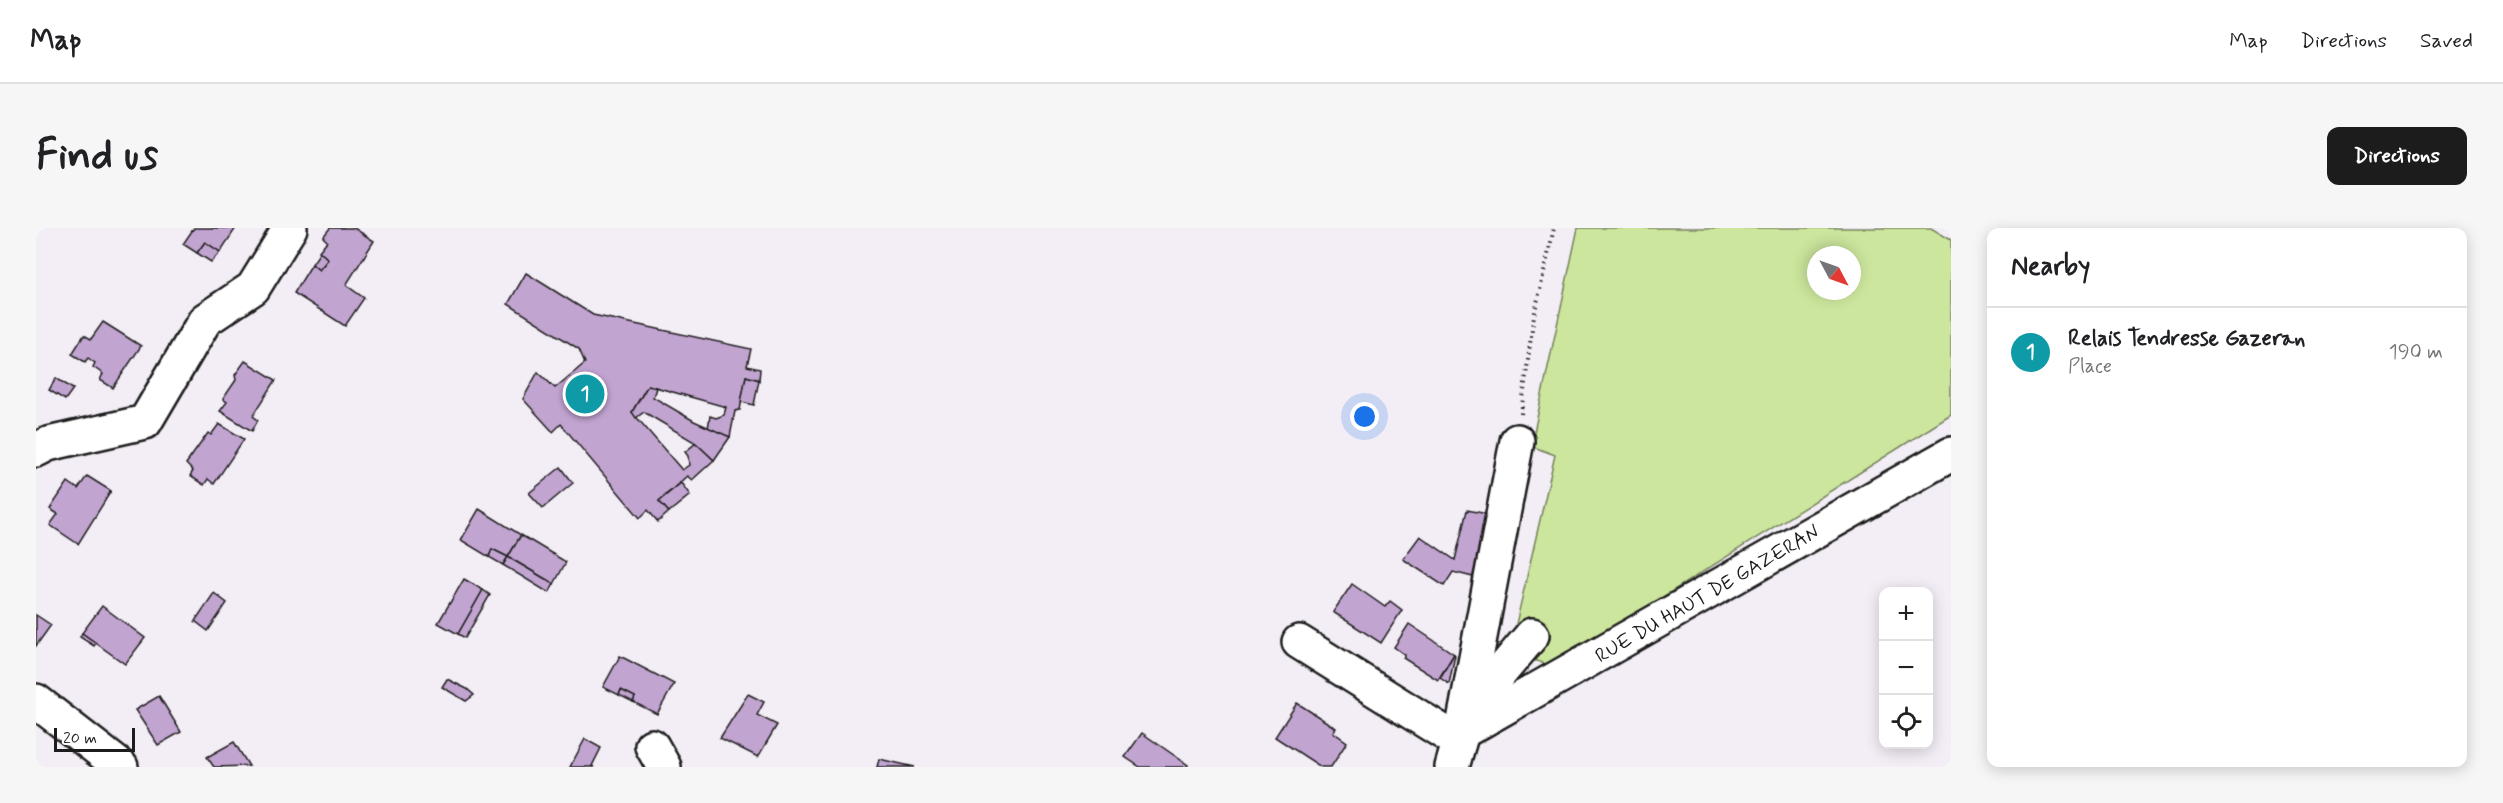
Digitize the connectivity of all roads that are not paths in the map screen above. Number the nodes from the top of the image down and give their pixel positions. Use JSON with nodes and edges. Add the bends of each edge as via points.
{"nodes":[{"id":1,"x":290,"y":228,"type":"edge"},
{"id":2,"x":1517,"y":441,"type":"road end"},
{"id":3,"x":36,"y":450,"type":"edge"},
{"id":4,"x":1951,"y":454,"type":"edge"},
{"id":5,"x":1532,"y":635,"type":"dead end"},
{"id":6,"x":1299,"y":642,"type":"dead end"},
{"id":7,"x":36,"y":701,"type":"edge"},
{"id":8,"x":1458,"y":747,"type":"edge"},
{"id":9,"x":121,"y":767,"type":"edge"}],
"edges":[{"from":1,"to":3,"type":"street","via":[[253,288],[205,320],[145,422]]},
{"from":2,"to":8,"type":"street"},
{"from":4,"to":8,"type":"street","name":"RUE DU HAUT DE GAZERAN"},
{"from":5,"to":8,"type":"street","via":[[1484,692]]},
{"from":6,"to":8,"type":"street"},
{"from":7,"to":9,"type":"street"}]}
